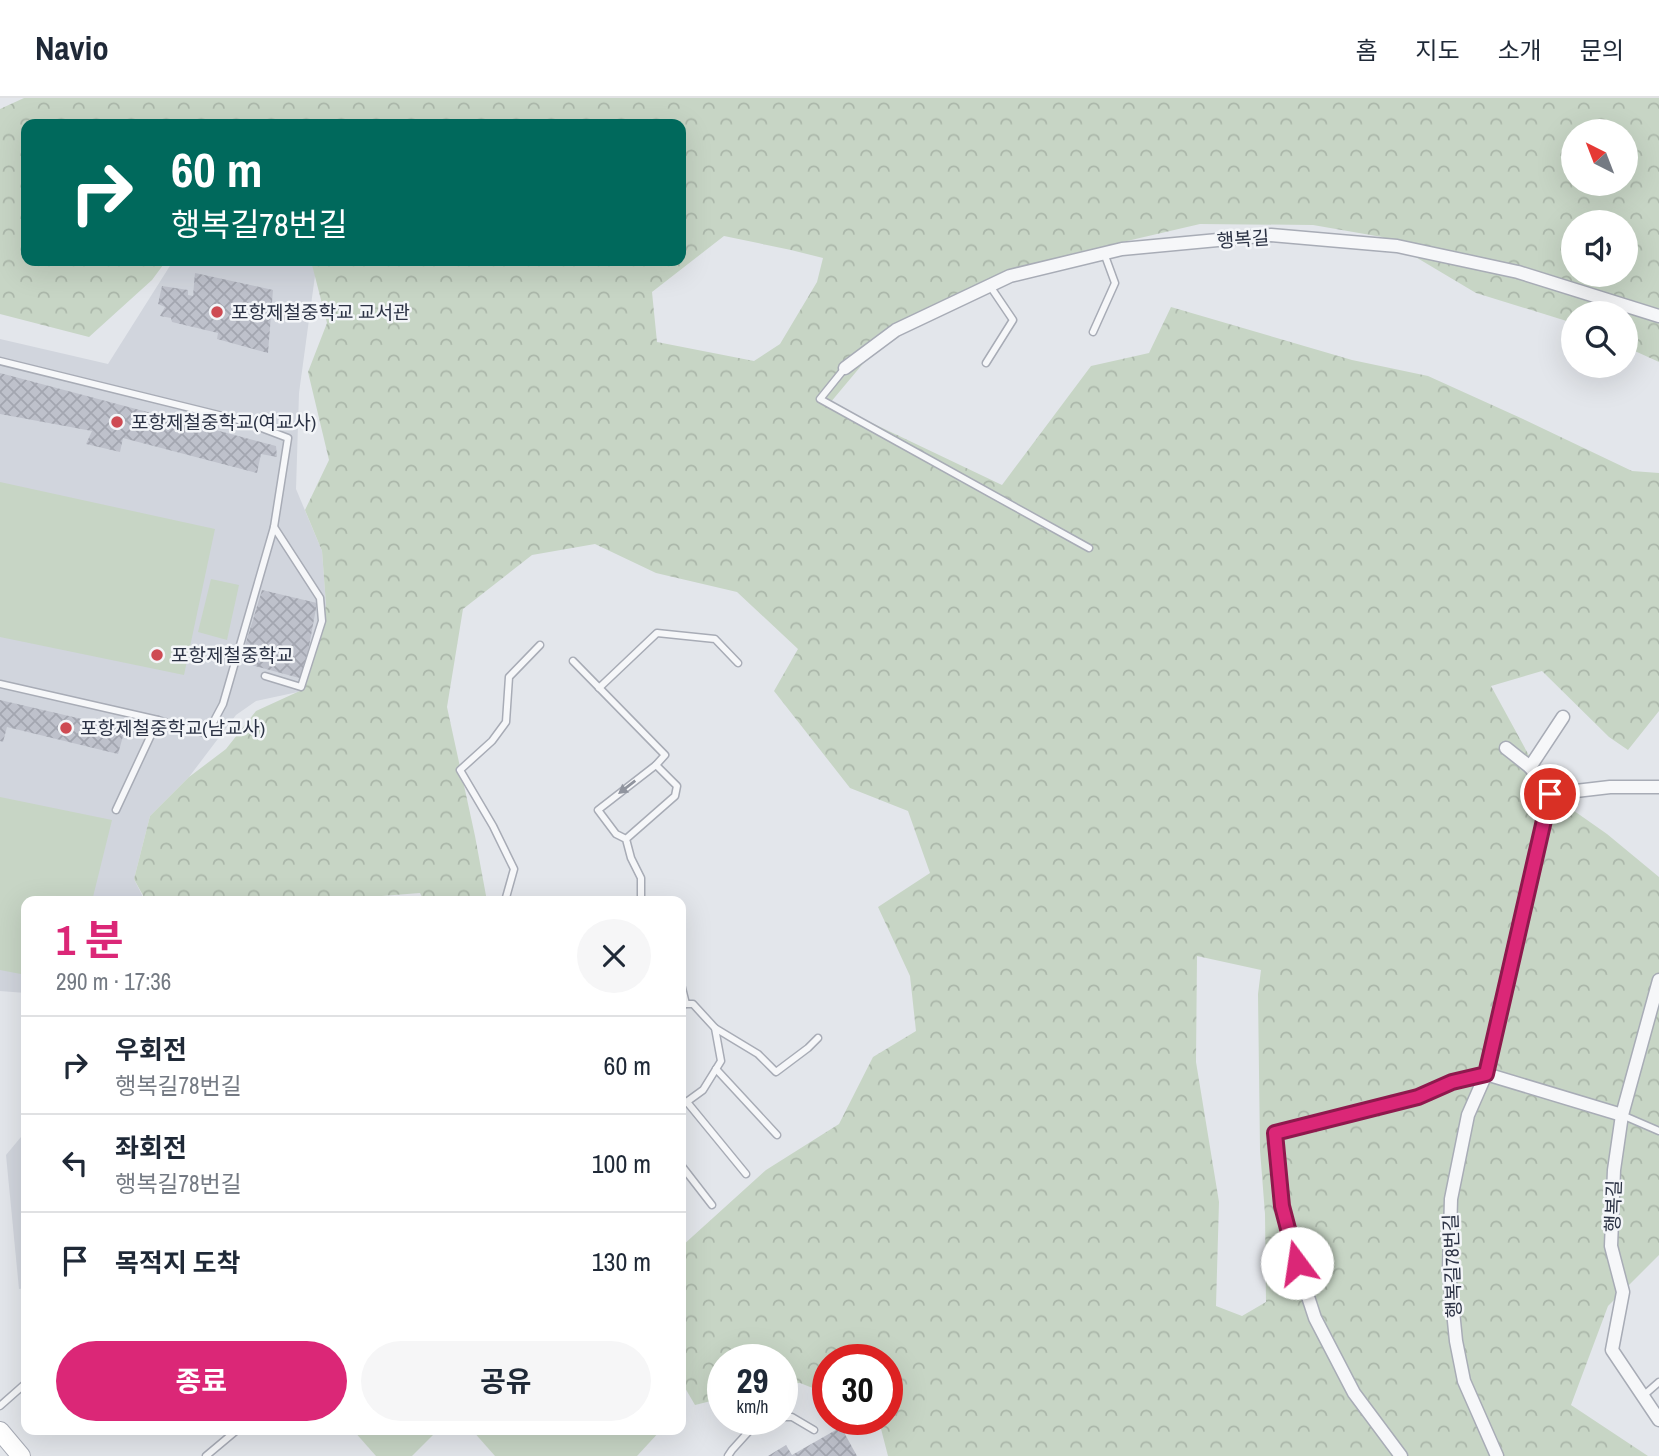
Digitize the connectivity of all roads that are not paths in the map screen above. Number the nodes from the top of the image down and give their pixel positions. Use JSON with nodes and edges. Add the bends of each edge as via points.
{"nodes":[{"id":1,"x":1104,"y":253,"type":"junction"},
{"id":2,"x":990,"y":286,"type":"junction"},
{"id":3,"x":1659,"y":316,"type":"edge"},
{"id":4,"x":1093,"y":331,"type":"dead end"},
{"id":5,"x":0,"y":361,"type":"edge"},
{"id":6,"x":986,"y":363,"type":"dead end"},
{"id":7,"x":845,"y":368,"type":"joint"},
{"id":8,"x":274,"y":527,"type":"junction"},
{"id":9,"x":1089,"y":548,"type":"dead end"},
{"id":10,"x":540,"y":645,"type":"dead end"},
{"id":11,"x":573,"y":661,"type":"dead end"},
{"id":12,"x":738,"y":663,"type":"dead end"},
{"id":13,"x":265,"y":676,"type":"dead end"},
{"id":14,"x":0,"y":684,"type":"edge"},
{"id":15,"x":599,"y":688,"type":"junction"},
{"id":16,"x":1563,"y":717,"type":"dead end"},
{"id":17,"x":158,"y":720,"type":"junction"},
{"id":18,"x":1506,"y":748,"type":"dead end"},
{"id":19,"x":656,"y":765,"type":"junction"},
{"id":20,"x":1530,"y":767,"type":"junction"},
{"id":21,"x":1659,"y":787,"type":"edge"},
{"id":22,"x":1550,"y":794,"type":"junction"},
{"id":23,"x":116,"y":810,"type":"dead end"},
{"id":24,"x":626,"y":839,"type":"junction"},
{"id":25,"x":506,"y":896,"type":"edge"},
{"id":26,"x":641,"y":896,"type":"edge"},
{"id":27,"x":1659,"y":980,"type":"edge"},
{"id":28,"x":686,"y":1004,"type":"edge"},
{"id":29,"x":715,"y":1028,"type":"junction"},
{"id":30,"x":818,"y":1038,"type":"dead end"},
{"id":31,"x":716,"y":1069,"type":"junction"},
{"id":32,"x":1486,"y":1074,"type":"junction"},
{"id":33,"x":686,"y":1103,"type":"edge"},
{"id":34,"x":686,"y":1106,"type":"edge"},
{"id":35,"x":1622,"y":1115,"type":"junction"},
{"id":36,"x":1659,"y":1131,"type":"edge"},
{"id":37,"x":777,"y":1135,"type":"dead end"},
{"id":38,"x":686,"y":1171,"type":"edge"},
{"id":39,"x":746,"y":1174,"type":"dead end"},
{"id":40,"x":712,"y":1205,"type":"dead end"},
{"id":41,"x":1659,"y":1382,"type":"edge"},
{"id":42,"x":21,"y":1387,"type":"edge"},
{"id":43,"x":1643,"y":1396,"type":"junction"},
{"id":44,"x":0,"y":1406,"type":"edge"},
{"id":45,"x":1659,"y":1420,"type":"edge"},
{"id":46,"x":0,"y":1431,"type":"edge"},
{"id":47,"x":231,"y":1435,"type":"edge"},
{"id":48,"x":746,"y":1435,"type":"edge"},
{"id":49,"x":21,"y":1456,"type":"edge"},
{"id":50,"x":206,"y":1456,"type":"edge"},
{"id":51,"x":728,"y":1456,"type":"edge"},
{"id":52,"x":1401,"y":1456,"type":"edge"},
{"id":53,"x":1497,"y":1456,"type":"edge"}],
"edges":[{"from":1,"to":2,"type":"street","name":"행복길","via":[[1010,276]]},
{"from":1,"to":3,"type":"street","name":"행복길","via":[[1271,236],[1397,246],[1518,272]]},
{"from":1,"to":4,"type":"lane","via":[[1115,284]]},
{"from":2,"to":6,"type":"lane","via":[[1013,320]]},
{"from":2,"to":7,"type":"street","name":"행복길","via":[[896,330]]},
{"from":5,"to":8,"type":"lane","via":[[243,421],[288,438]]},
{"from":7,"to":9,"type":"lane","via":[[820,399]]},
{"from":8,"to":13,"type":"lane","via":[[320,598],[322,621],[301,687]]},
{"from":8,"to":17,"type":"lane","via":[[223,704],[207,734]]},
{"from":10,"to":25,"type":"lane","via":[[509,677],[506,722],[460,770],[514,869]]},
{"from":11,"to":15,"type":"lane"},
{"from":12,"to":15,"type":"lane","via":[[715,639],[657,634]]},
{"from":14,"to":17,"type":"lane"},
{"from":15,"to":19,"type":"lane","via":[[665,755]]},
{"from":16,"to":20,"type":"street"},
{"from":17,"to":23,"type":"lane"},
{"from":18,"to":20,"type":"street"},
{"from":19,"to":24,"type":"lane","via":[[677,786],[675,796]]},
{"from":19,"to":24,"type":"lane","one_way":true,"via":[[598,810],[616,834]]},
{"from":20,"to":22,"type":"street"},
{"from":21,"to":22,"type":"street"},
{"from":22,"to":32,"type":"street","name":"행복길78번길"},
{"from":24,"to":26,"type":"lane","via":[[641,878]]},
{"from":27,"to":35,"type":"street","name":"행복길"},
{"from":28,"to":29,"type":"lane","via":[[693,1004]]},
{"from":29,"to":30,"type":"lane","via":[[776,1072]]},
{"from":29,"to":31,"type":"lane","via":[[721,1061]]},
{"from":31,"to":33,"type":"lane","via":[[703,1090]]},
{"from":31,"to":37,"type":"lane"},
{"from":32,"to":35,"type":"street"},
{"from":32,"to":52,"type":"street","via":[[1418,1097],[1275,1133],[1282,1206],[1315,1318],[1354,1393]]},
{"from":32,"to":53,"type":"street","name":"행복길78번길","via":[[1468,1115],[1451,1199],[1449,1270],[1464,1381]]},
{"from":34,"to":39,"type":"lane"},
{"from":35,"to":36,"type":"lane"},
{"from":35,"to":43,"type":"street","name":"행복길","via":[[1611,1246],[1623,1292],[1612,1350]]},
{"from":38,"to":40,"type":"lane"},
{"from":41,"to":43,"type":"lane"},
{"from":42,"to":44,"type":"lane"},
{"from":43,"to":45,"type":"street","name":"행복길"},
{"from":46,"to":49,"type":"main road"},
{"from":47,"to":50,"type":"lane"},
{"from":48,"to":51,"type":"lane"}]}
